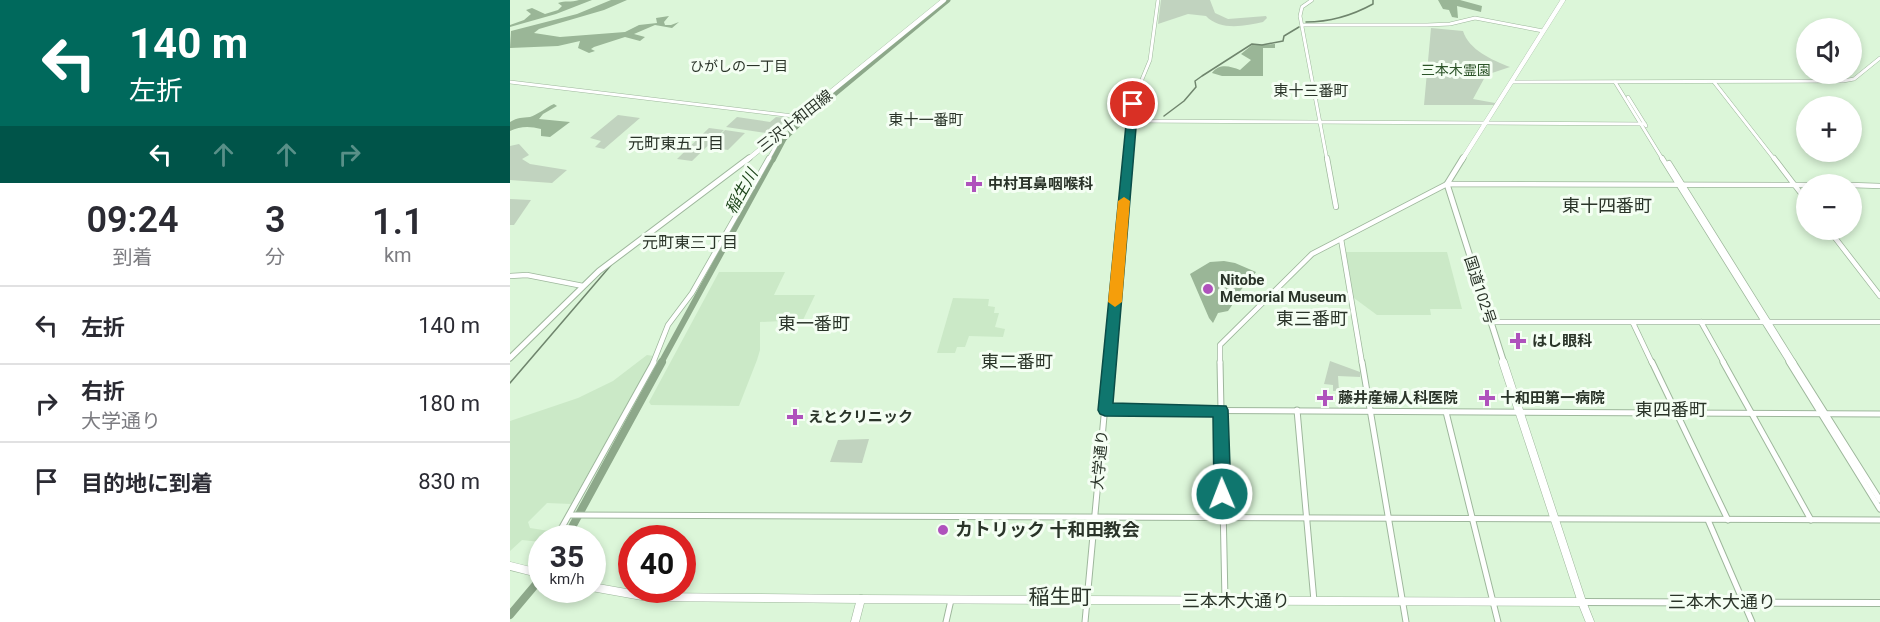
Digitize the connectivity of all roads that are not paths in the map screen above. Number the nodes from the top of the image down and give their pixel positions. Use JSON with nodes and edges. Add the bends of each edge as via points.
{"nodes":[{"id":1,"x":944,"y":0,"type":"edge"},
{"id":2,"x":1158,"y":0,"type":"edge"},
{"id":3,"x":1312,"y":0,"type":"edge"},
{"id":4,"x":1563,"y":0,"type":"edge"},
{"id":5,"x":1302,"y":25,"type":"junction"},
{"id":6,"x":1543,"y":31,"type":"junction"},
{"id":7,"x":1880,"y":58,"type":"edge"},
{"id":8,"x":510,"y":82,"type":"edge"},
{"id":9,"x":1512,"y":82,"type":"junction"},
{"id":10,"x":1617,"y":82,"type":"junction"},
{"id":11,"x":1714,"y":82,"type":"junction"},
{"id":12,"x":802,"y":117,"type":"junction"},
{"id":13,"x":1132,"y":121,"type":"junction"},
{"id":14,"x":1319,"y":122,"type":"junction"},
{"id":15,"x":1487,"y":123,"type":"junction"},
{"id":16,"x":1643,"y":124,"type":"junction"},
{"id":17,"x":783,"y":133,"type":"junction"},
{"id":18,"x":1447,"y":184,"type":"junction"},
{"id":19,"x":1681,"y":185,"type":"junction"},
{"id":20,"x":1795,"y":185,"type":"joint"},
{"id":21,"x":1862,"y":185,"type":"edge"},
{"id":22,"x":1880,"y":186,"type":"edge"},
{"id":23,"x":1336,"y":207,"type":"dead end"},
{"id":24,"x":1341,"y":238,"type":"junction"},
{"id":25,"x":1837,"y":240,"type":"edge"},
{"id":26,"x":510,"y":276,"type":"edge"},
{"id":27,"x":583,"y":286,"type":"junction"},
{"id":28,"x":1880,"y":296,"type":"edge"},
{"id":29,"x":1490,"y":322,"type":"junction"},
{"id":30,"x":1701,"y":322,"type":"junction"},
{"id":31,"x":1766,"y":322,"type":"junction"},
{"id":32,"x":1880,"y":322,"type":"edge"},
{"id":33,"x":1633,"y":323,"type":"junction"},
{"id":34,"x":510,"y":358,"type":"edge"},
{"id":35,"x":1105,"y":410,"type":"junction"},
{"id":36,"x":1221,"y":410,"type":"junction"},
{"id":37,"x":1297,"y":410,"type":"junction"},
{"id":38,"x":1370,"y":411,"type":"junction"},
{"id":39,"x":1446,"y":412,"type":"junction"},
{"id":40,"x":1520,"y":412,"type":"junction"},
{"id":41,"x":1676,"y":413,"type":"junction"},
{"id":42,"x":1752,"y":413,"type":"junction"},
{"id":43,"x":1824,"y":414,"type":"junction"},
{"id":44,"x":1880,"y":414,"type":"edge"},
{"id":45,"x":1880,"y":500,"type":"edge"},
{"id":46,"x":1880,"y":509,"type":"edge"},
{"id":47,"x":572,"y":514,"type":"junction"},
{"id":48,"x":1095,"y":517,"type":"junction"},
{"id":49,"x":1223,"y":517,"type":"junction"},
{"id":50,"x":1306,"y":518,"type":"junction"},
{"id":51,"x":1389,"y":518,"type":"junction"},
{"id":52,"x":1472,"y":518,"type":"junction"},
{"id":53,"x":1555,"y":519,"type":"junction"},
{"id":54,"x":1728,"y":519,"type":"junction"},
{"id":55,"x":1707,"y":520,"type":"junction"},
{"id":56,"x":1811,"y":520,"type":"junction"},
{"id":57,"x":1880,"y":520,"type":"edge"},
{"id":58,"x":565,"y":525,"type":"edge"},
{"id":59,"x":510,"y":566,"type":"edge"},
{"id":60,"x":528,"y":570,"type":"edge"},
{"id":61,"x":606,"y":590,"type":"edge"},
{"id":62,"x":861,"y":599,"type":"junction"},
{"id":63,"x":951,"y":600,"type":"junction"},
{"id":64,"x":1225,"y":600,"type":"junction"},
{"id":65,"x":1088,"y":601,"type":"junction"},
{"id":66,"x":1314,"y":601,"type":"junction"},
{"id":67,"x":1402,"y":602,"type":"junction"},
{"id":68,"x":1493,"y":602,"type":"junction"},
{"id":69,"x":1582,"y":602,"type":"junction"},
{"id":70,"x":1743,"y":603,"type":"junction"},
{"id":71,"x":1880,"y":603,"type":"edge"},
{"id":72,"x":855,"y":622,"type":"edge"},
{"id":73,"x":946,"y":622,"type":"edge"},
{"id":74,"x":1085,"y":622,"type":"edge"},
{"id":75,"x":1406,"y":622,"type":"edge"},
{"id":76,"x":1498,"y":622,"type":"edge"},
{"id":77,"x":1590,"y":622,"type":"edge"},
{"id":78,"x":1752,"y":622,"type":"edge"}],
"edges":[{"from":1,"to":12,"type":"main road","name":"三沢十和田線"},
{"from":2,"to":13,"type":"street","name":"大学通り","via":[[1150,60],[1133,101]]},
{"from":3,"to":5,"type":"street","via":[[1302,7]]},
{"from":4,"to":6,"type":"main road"},
{"from":5,"to":6,"type":"street","via":[[1427,25],[1479,18]]},
{"from":5,"to":14,"type":"street"},
{"from":6,"to":9,"type":"main road"},
{"from":7,"to":11,"type":"street","via":[[1851,81]]},
{"from":8,"to":12,"type":"street"},
{"from":9,"to":10,"type":"street"},
{"from":9,"to":15,"type":"main road"},
{"from":10,"to":11,"type":"street"},
{"from":10,"to":16,"type":"street"},
{"from":11,"to":20,"type":"street"},
{"from":12,"to":17,"type":"main road","name":"三沢十和田線"},
{"from":13,"to":14,"type":"street"},
{"from":13,"to":35,"type":"street","name":"大学通り"},
{"from":14,"to":15,"type":"street"},
{"from":14,"to":23,"type":"street"},
{"from":15,"to":16,"type":"street"},
{"from":15,"to":18,"type":"main road"},
{"from":16,"to":19,"type":"street"},
{"from":17,"to":27,"type":"main road","name":"三沢十和田線","via":[[613,259]]},
{"from":17,"to":47,"type":"street","via":[[692,293],[668,326],[656,358]]},
{"from":18,"to":19,"type":"street"},
{"from":18,"to":24,"type":"street"},
{"from":18,"to":29,"type":"main road","name":"国道102号"},
{"from":19,"to":20,"type":"street"},
{"from":19,"to":31,"type":"street"},
{"from":21,"to":22,"type":"street"},
{"from":24,"to":36,"type":"street","via":[[1312,254],[1220,345]]},
{"from":24,"to":38,"type":"street"},
{"from":25,"to":28,"type":"street"},
{"from":26,"to":27,"type":"street","via":[[527,275]]},
{"from":27,"to":34,"type":"main road","name":"三沢十和田線"},
{"from":29,"to":33,"type":"street"},
{"from":29,"to":40,"type":"main road","name":"国道102号"},
{"from":30,"to":31,"type":"street"},
{"from":30,"to":33,"type":"street"},
{"from":30,"to":42,"type":"street"},
{"from":31,"to":32,"type":"street"},
{"from":31,"to":43,"type":"street"},
{"from":33,"to":41,"type":"street"},
{"from":35,"to":36,"type":"street"},
{"from":35,"to":48,"type":"street","name":"大学通り"},
{"from":36,"to":37,"type":"street"},
{"from":36,"to":49,"type":"street"},
{"from":37,"to":38,"type":"street"},
{"from":37,"to":50,"type":"street"},
{"from":38,"to":39,"type":"street"},
{"from":38,"to":51,"type":"street"},
{"from":39,"to":40,"type":"street"},
{"from":39,"to":52,"type":"street"},
{"from":40,"to":41,"type":"street"},
{"from":40,"to":53,"type":"main road","name":"国道102号"},
{"from":41,"to":42,"type":"street"},
{"from":41,"to":54,"type":"street"},
{"from":42,"to":43,"type":"street"},
{"from":42,"to":56,"type":"street"},
{"from":43,"to":44,"type":"street"},
{"from":43,"to":45,"type":"street"},
{"from":43,"to":46,"type":"street"},
{"from":47,"to":48,"type":"street"},
{"from":47,"to":58,"type":"street"},
{"from":48,"to":49,"type":"street"},
{"from":48,"to":65,"type":"street","name":"大学通り"},
{"from":49,"to":50,"type":"street"},
{"from":49,"to":64,"type":"street"},
{"from":50,"to":51,"type":"street"},
{"from":50,"to":66,"type":"street"},
{"from":51,"to":52,"type":"street"},
{"from":51,"to":67,"type":"street"},
{"from":52,"to":53,"type":"street"},
{"from":52,"to":68,"type":"street"},
{"from":53,"to":55,"type":"street"},
{"from":53,"to":69,"type":"main road","name":"国道102号"},
{"from":54,"to":55,"type":"street"},
{"from":54,"to":56,"type":"street"},
{"from":55,"to":70,"type":"street"},
{"from":56,"to":57,"type":"street"},
{"from":59,"to":60,"type":"main road"},
{"from":61,"to":62,"type":"main road","name":"三本木大通り","via":[[648,597]]},
{"from":62,"to":63,"type":"main road","name":"三本木大通り"},
{"from":62,"to":72,"type":"main road"},
{"from":63,"to":65,"type":"main road","name":"三本木大通り"},
{"from":63,"to":73,"type":"street"},
{"from":64,"to":65,"type":"main road","name":"三本木大通り"},
{"from":64,"to":66,"type":"main road","name":"三本木大通り"},
{"from":65,"to":74,"type":"street","name":"大学通り"},
{"from":66,"to":67,"type":"main road","name":"三本木大通り"},
{"from":67,"to":68,"type":"main road","name":"三本木大通り"},
{"from":67,"to":75,"type":"street"},
{"from":68,"to":69,"type":"main road","name":"三本木大通り"},
{"from":68,"to":76,"type":"street"},
{"from":69,"to":70,"type":"main road","name":"三本木大通り"},
{"from":69,"to":77,"type":"main road","name":"国道102号"},
{"from":70,"to":71,"type":"main road","name":"三本木大通り"},
{"from":70,"to":78,"type":"street"}]}
